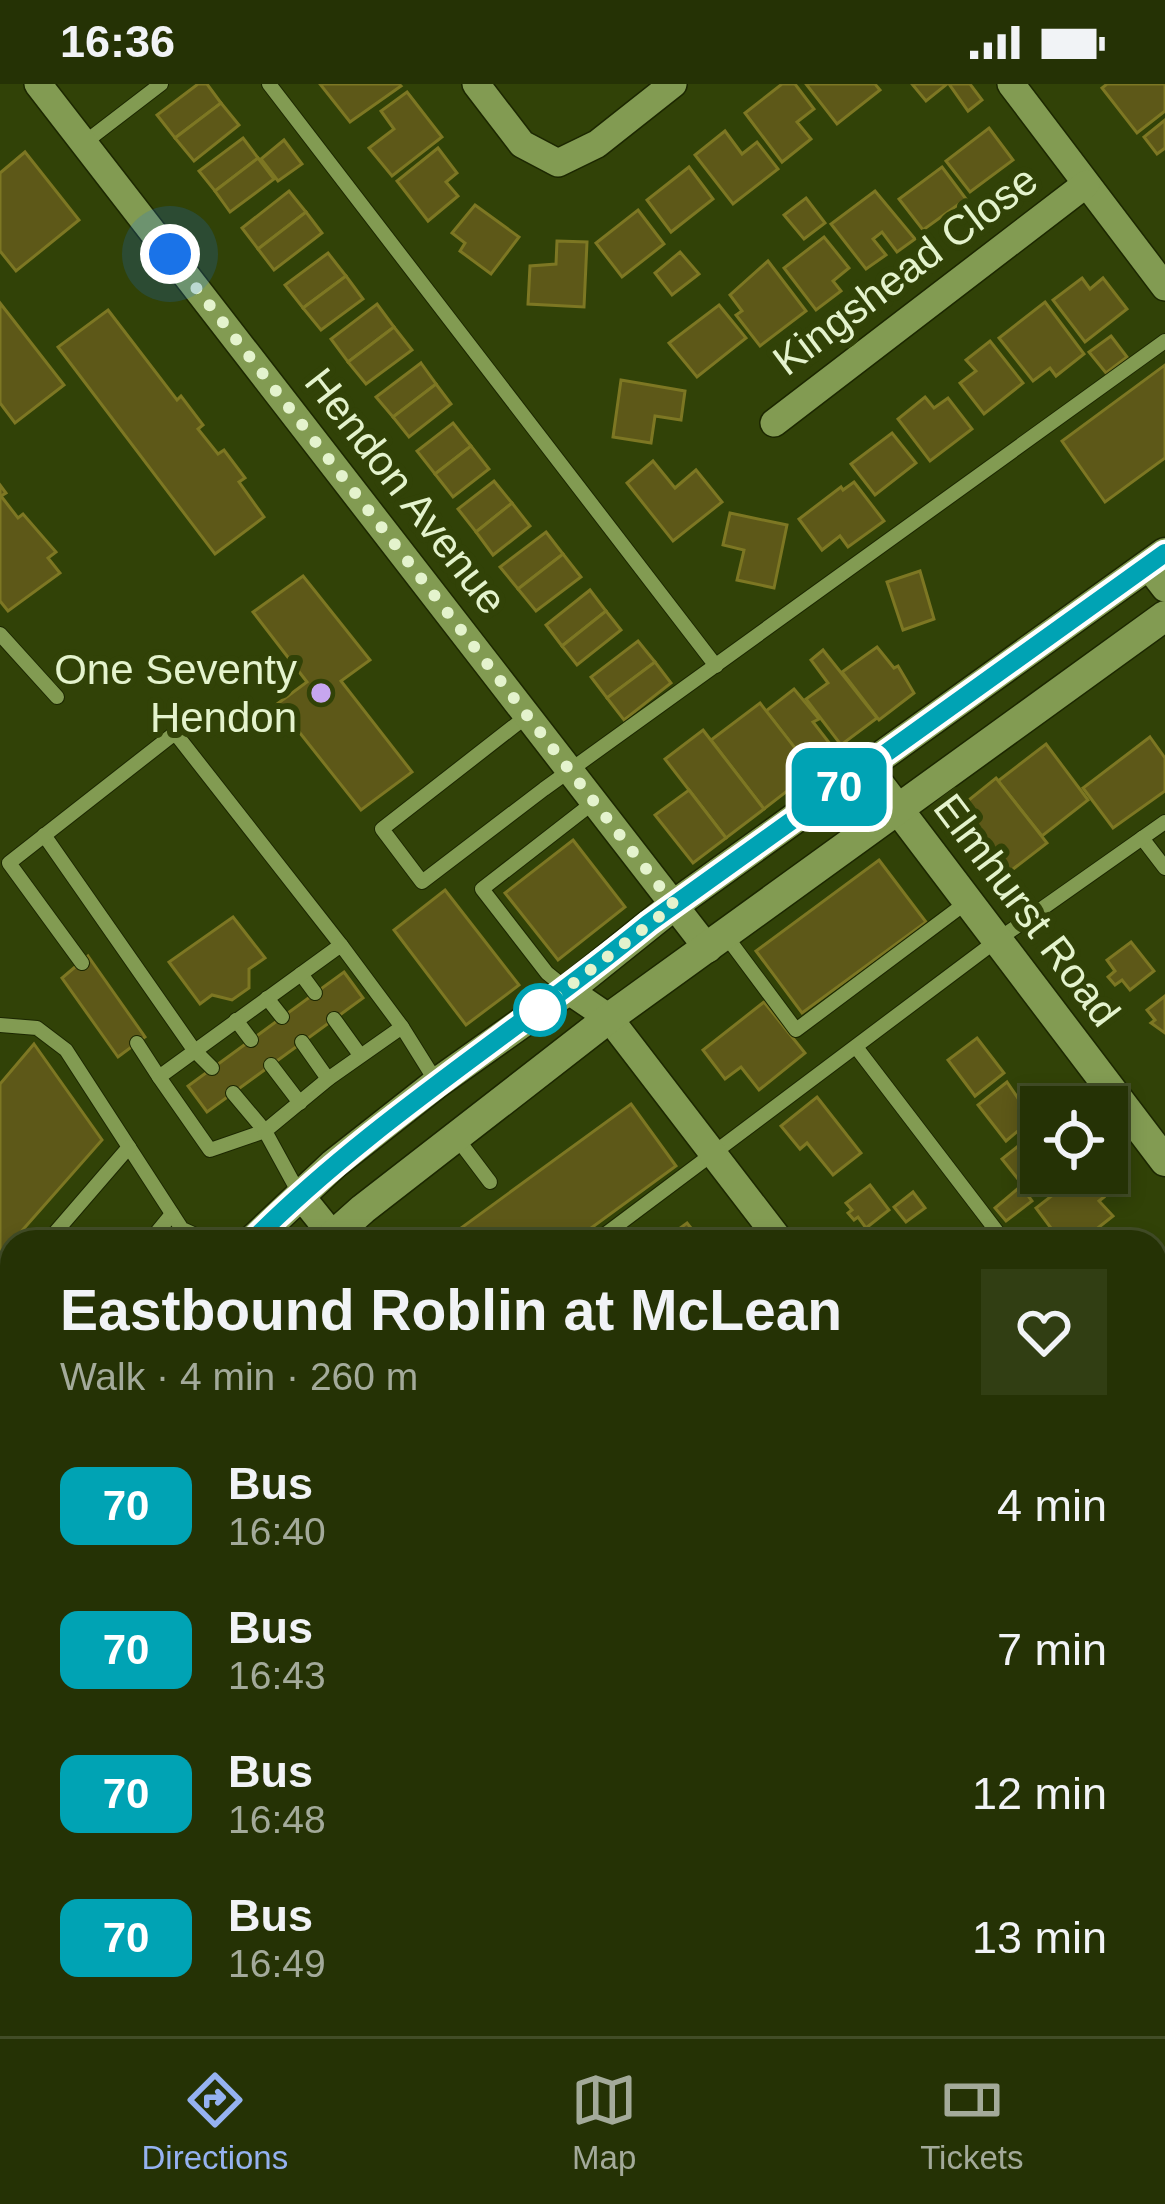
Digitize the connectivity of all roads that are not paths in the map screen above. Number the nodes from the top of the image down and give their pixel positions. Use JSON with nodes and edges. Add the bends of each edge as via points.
{"nodes":[{"id":1,"x":38,"y":84,"type":"edge"},
{"id":2,"x":161,"y":84,"type":"edge"},
{"id":3,"x":269,"y":84,"type":"edge"},
{"id":4,"x":476,"y":84,"type":"edge"},
{"id":5,"x":673,"y":84,"type":"edge"},
{"id":6,"x":1011,"y":84,"type":"edge"},
{"id":7,"x":84,"y":143,"type":"junction"},
{"id":8,"x":1086,"y":184,"type":"junction"},
{"id":9,"x":1165,"y":287,"type":"edge"},
{"id":10,"x":1165,"y":341,"type":"edge"},
{"id":11,"x":774,"y":422,"type":"dead end"},
{"id":12,"x":1159,"y":569,"type":"edge"},
{"id":13,"x":1165,"y":616,"type":"edge"},
{"id":14,"x":0,"y":634,"type":"edge"},
{"id":15,"x":716,"y":666,"type":"junction"},
{"id":16,"x":57,"y":697,"type":"dead end"},
{"id":17,"x":527,"y":716,"type":"junction"},
{"id":18,"x":866,"y":767,"type":"junction"},
{"id":19,"x":571,"y":772,"type":"junction"},
{"id":20,"x":594,"y":802,"type":"junction"},
{"id":21,"x":899,"y":811,"type":"junction"},
{"id":22,"x":1165,"y":822,"type":"edge"},
{"id":23,"x":44,"y":836,"type":"junction"},
{"id":24,"x":1142,"y":838,"type":"junction"},
{"id":25,"x":1165,"y":868,"type":"edge"},
{"id":26,"x":967,"y":902,"type":"junction"},
{"id":27,"x":674,"y":905,"type":"junction"},
{"id":28,"x":996,"y":941,"type":"junction"},
{"id":29,"x":717,"y":942,"type":"junction"},
{"id":30,"x":341,"y":945,"type":"junction"},
{"id":31,"x":82,"y":963,"type":"dead end"},
{"id":32,"x":301,"y":974,"type":"junction"},
{"id":33,"x":568,"y":990,"type":"junction"},
{"id":34,"x":315,"y":993,"type":"dead end"},
{"id":35,"x":267,"y":998,"type":"junction"},
{"id":36,"x":282,"y":1017,"type":"dead end"},
{"id":37,"x":609,"y":1018,"type":"junction"},
{"id":38,"x":334,"y":1019,"type":"dead end"},
{"id":39,"x":236,"y":1020,"type":"junction"},
{"id":40,"x":0,"y":1025,"type":"edge"},
{"id":41,"x":402,"y":1027,"type":"junction"},
{"id":42,"x":251,"y":1040,"type":"dead end"},
{"id":43,"x":302,"y":1042,"type":"dead end"},
{"id":44,"x":137,"y":1043,"type":"dead end"},
{"id":45,"x":856,"y":1047,"type":"junction"},
{"id":46,"x":194,"y":1050,"type":"junction"},
{"id":47,"x":360,"y":1055,"type":"junction"},
{"id":48,"x":271,"y":1065,"type":"dead end"},
{"id":49,"x":212,"y":1068,"type":"dead end"},
{"id":50,"x":159,"y":1077,"type":"junction"},
{"id":51,"x":328,"y":1079,"type":"junction"},
{"id":52,"x":437,"y":1083,"type":"junction"},
{"id":53,"x":233,"y":1094,"type":"dead end"},
{"id":54,"x":300,"y":1103,"type":"junction"},
{"id":55,"x":265,"y":1131,"type":"junction"},
{"id":56,"x":456,"y":1137,"type":"junction"},
{"id":57,"x":129,"y":1147,"type":"junction"},
{"id":58,"x":713,"y":1154,"type":"junction"},
{"id":59,"x":1165,"y":1161,"type":"edge"},
{"id":60,"x":490,"y":1182,"type":"dead end"},
{"id":61,"x":300,"y":1195,"type":"junction"},
{"id":62,"x":172,"y":1214,"type":"junction"},
{"id":63,"x":57,"y":1230,"type":"edge"},
{"id":64,"x":159,"y":1230,"type":"edge"},
{"id":65,"x":184,"y":1230,"type":"edge"},
{"id":66,"x":263,"y":1230,"type":"edge"},
{"id":67,"x":325,"y":1230,"type":"edge"},
{"id":68,"x":344,"y":1230,"type":"edge"},
{"id":69,"x":611,"y":1230,"type":"edge"},
{"id":70,"x":772,"y":1230,"type":"edge"},
{"id":71,"x":996,"y":1230,"type":"edge"}],
"edges":[{"from":1,"to":7,"type":"street","name":"Hendon Avenue"},
{"from":2,"to":7,"type":"lane"},
{"from":3,"to":15,"type":"lane"},
{"from":4,"to":5,"type":"street","via":[[523,144],[558,163],[597,144]]},
{"from":6,"to":8,"type":"street"},
{"from":7,"to":17,"type":"street","name":"Hendon Avenue"},
{"from":8,"to":9,"type":"street"},
{"from":8,"to":11,"type":"street","name":"Kingshead Close"},
{"from":10,"to":15,"type":"lane"},
{"from":12,"to":18,"type":"main road"},
{"from":13,"to":21,"type":"main road"},
{"from":14,"to":16,"type":"lane"},
{"from":15,"to":19,"type":"lane"},
{"from":17,"to":19,"type":"street","name":"Hendon Avenue"},
{"from":17,"to":19,"type":"lane","via":[[382,829],[422,882]]},
{"from":18,"to":21,"type":"main road","name":"Elmhurst Road"},
{"from":18,"to":27,"type":"main road"},
{"from":19,"to":20,"type":"street","name":"Hendon Avenue"},
{"from":20,"to":27,"type":"street","name":"Hendon Avenue"},
{"from":20,"to":33,"type":"lane","via":[[482,889]]},
{"from":21,"to":26,"type":"main road","name":"Elmhurst Road"},
{"from":21,"to":29,"type":"main road"},
{"from":22,"to":24,"type":"lane"},
{"from":23,"to":30,"type":"lane","via":[[175,733]]},
{"from":23,"to":31,"type":"lane","via":[[9,863]]},
{"from":23,"to":46,"type":"lane"},
{"from":24,"to":25,"type":"lane"},
{"from":24,"to":28,"type":"lane"},
{"from":26,"to":28,"type":"main road","name":"Elmhurst Road"},
{"from":26,"to":29,"type":"lane","via":[[796,1030]]},
{"from":27,"to":29,"type":"street","name":"Hendon Avenue"},
{"from":27,"to":33,"type":"main road"},
{"from":28,"to":45,"type":"lane"},
{"from":28,"to":59,"type":"main road","name":"Elmhurst Road"},
{"from":29,"to":37,"type":"main road"},
{"from":30,"to":32,"type":"lane"},
{"from":30,"to":41,"type":"lane"},
{"from":32,"to":34,"type":"lane"},
{"from":32,"to":35,"type":"lane"},
{"from":33,"to":37,"type":"street"},
{"from":33,"to":52,"type":"main road"},
{"from":35,"to":36,"type":"lane"},
{"from":35,"to":39,"type":"lane"},
{"from":37,"to":56,"type":"main road"},
{"from":37,"to":58,"type":"street"},
{"from":38,"to":47,"type":"lane"},
{"from":39,"to":42,"type":"lane"},
{"from":39,"to":46,"type":"lane"},
{"from":40,"to":57,"type":"lane","via":[[37,1028],[65,1050]]},
{"from":41,"to":47,"type":"lane"},
{"from":41,"to":52,"type":"lane"},
{"from":43,"to":51,"type":"lane"},
{"from":44,"to":50,"type":"lane"},
{"from":45,"to":58,"type":"lane"},
{"from":45,"to":71,"type":"lane"},
{"from":46,"to":49,"type":"lane"},
{"from":46,"to":50,"type":"lane"},
{"from":47,"to":51,"type":"lane"},
{"from":48,"to":54,"type":"lane"},
{"from":50,"to":55,"type":"lane","via":[[211,1150]]},
{"from":51,"to":54,"type":"lane"},
{"from":52,"to":61,"type":"main road"},
{"from":53,"to":55,"type":"lane"},
{"from":54,"to":55,"type":"lane"},
{"from":55,"to":61,"type":"lane"},
{"from":56,"to":60,"type":"lane"},
{"from":56,"to":68,"type":"main road"},
{"from":57,"to":62,"type":"lane"},
{"from":57,"to":63,"type":"lane"},
{"from":58,"to":69,"type":"lane"},
{"from":58,"to":70,"type":"street"},
{"from":61,"to":66,"type":"main road"},
{"from":61,"to":67,"type":"street"},
{"from":62,"to":64,"type":"lane"},
{"from":62,"to":65,"type":"lane"}]}
